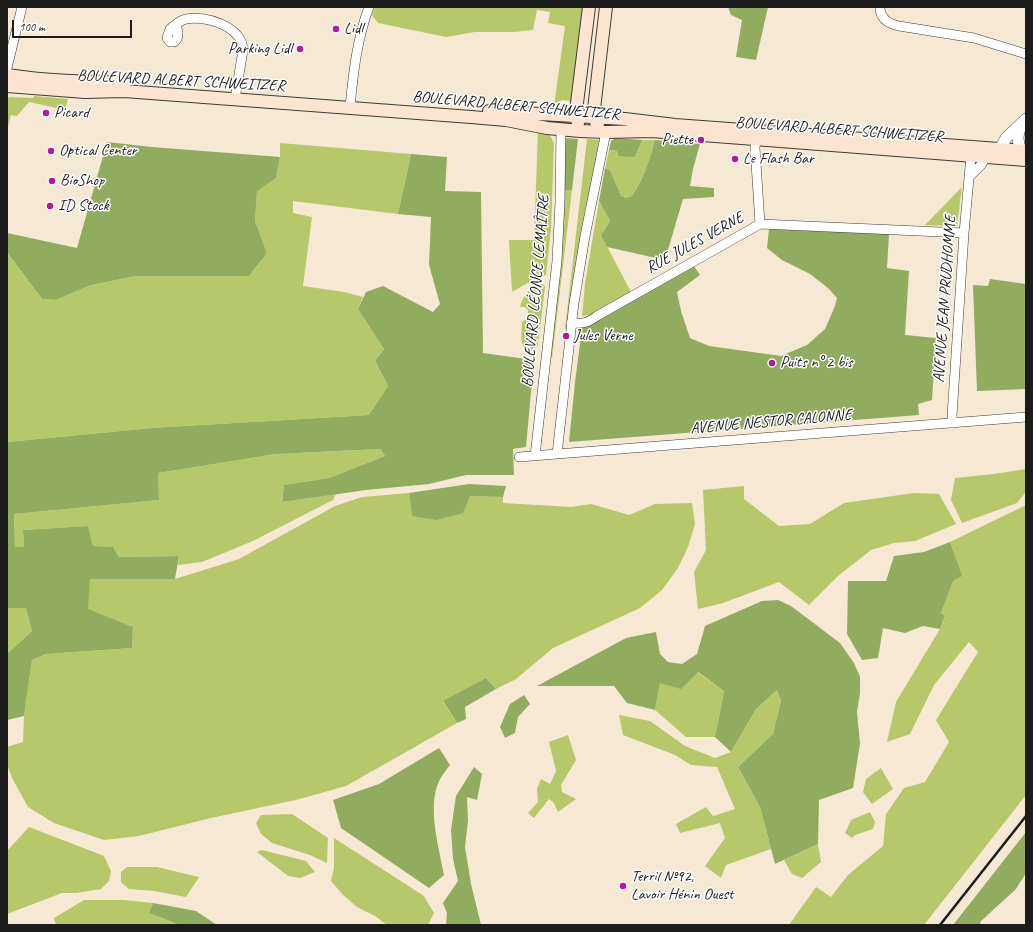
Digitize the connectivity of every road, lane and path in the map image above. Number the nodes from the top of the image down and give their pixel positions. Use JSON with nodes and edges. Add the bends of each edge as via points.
{"nodes":[{"id":1,"x":22,"y":7,"type":"edge"},
{"id":2,"x":368,"y":7,"type":"edge"},
{"id":3,"x":589,"y":7,"type":"edge"},
{"id":4,"x":606,"y":7,"type":"edge"},
{"id":5,"x":880,"y":7,"type":"edge"},
{"id":6,"x":176,"y":25,"type":"dead end"},
{"id":7,"x":1026,"y":54,"type":"edge"},
{"id":8,"x":7,"y":68,"type":"edge"},
{"id":9,"x":7,"y":75,"type":"edge"},
{"id":10,"x":7,"y":86,"type":"edge"},
{"id":11,"x":236,"y":95,"type":"junction"},
{"id":12,"x":351,"y":104,"type":"junction"},
{"id":13,"x":1024,"y":122,"type":"edge"},
{"id":14,"x":572,"y":124,"type":"junction"},
{"id":15,"x":600,"y":125,"type":"junction"},
{"id":16,"x":756,"y":135,"type":"junction"},
{"id":17,"x":1001,"y":151,"type":"junction"},
{"id":18,"x":1023,"y":155,"type":"edge"},
{"id":19,"x":971,"y":156,"type":"junction"},
{"id":20,"x":986,"y":157,"type":"junction"},
{"id":21,"x":969,"y":177,"type":"junction"},
{"id":22,"x":760,"y":224,"type":"junction"},
{"id":23,"x":964,"y":233,"type":"junction"},
{"id":24,"x":571,"y":322,"type":"junction"},
{"id":25,"x":1026,"y":417,"type":"edge"},
{"id":26,"x":952,"y":423,"type":"junction"},
{"id":27,"x":557,"y":454,"type":"junction"},
{"id":28,"x":535,"y":456,"type":"junction"},
{"id":29,"x":519,"y":457,"type":"dead end"}],
"edges":[{"from":1,"to":8,"type":"street"},
{"from":2,"to":12,"type":"street","via":[[358,42]]},
{"from":3,"to":14,"type":"main road"},
{"from":4,"to":15,"type":"main road","via":[[594,109]]},
{"from":5,"to":7,"type":"street","via":[[882,15],[890,24],[974,38]]},
{"from":6,"to":11,"type":"street","via":[[181,20],[195,18],[219,23],[236,32],[242,41],[243,50]]},
{"from":9,"to":11,"type":"main road","name":"BOULEVARD ALBERT SCHWEITZER","via":[[78,82],[125,83]]},
{"from":10,"to":11,"type":"main road","name":"BOULEVARD ALBERT SCHWEITZER","via":[[85,92]]},
{"from":11,"to":12,"type":"main road","name":"BOULEVARD ALBERT SCHWEITZER"},
{"from":12,"to":14,"type":"main road","name":"BOULEVARD ALBERT SCHWEITZER"},
{"from":12,"to":14,"type":"main road","name":"BOULEVARD ALBERT SCHWEITZER"},
{"from":13,"to":17,"type":"street","via":[[1006,138]]},
{"from":13,"to":18,"type":"street","via":[[1017,134]]},
{"from":14,"to":15,"type":"main road","name":"BOULEVARD ALBERT SCHWEITZER"},
{"from":14,"to":15,"type":"main road","name":"BOULEVARD ALBERT SCHWEITZER"},
{"from":14,"to":28,"type":"street","name":"BOULEVARD LÉONCE LEMAÎTRE","via":[[560,202],[557,261]]},
{"from":15,"to":16,"type":"main road","name":"BOULEVARD ALBERT SCHWEITZER","via":[[651,131]]},
{"from":15,"to":16,"type":"main road","name":"BOULEVARD ALBERT SCHWEITZER","via":[[664,123]]},
{"from":15,"to":24,"type":"street"},
{"from":16,"to":17,"type":"main road","name":"BOULEVARD ALBERT SCHWEITZER"},
{"from":16,"to":19,"type":"main road","name":"BOULEVARD ALBERT SCHWEITZER"},
{"from":16,"to":22,"type":"street"},
{"from":17,"to":18,"type":"main road","name":"BOULEVARD ALBERT SCHWEITZER"},
{"from":17,"to":19,"type":"street","via":[[975,150]]},
{"from":17,"to":20,"type":"street","via":[[988,153]]},
{"from":18,"to":20,"type":"main road","name":"BOULEVARD ALBERT SCHWEITZER"},
{"from":19,"to":20,"type":"main road","name":"BOULEVARD ALBERT SCHWEITZER"},
{"from":19,"to":21,"type":"street","name":"AVENUE JEAN PRUDHOMME"},
{"from":20,"to":21,"type":"street"},
{"from":21,"to":23,"type":"street","name":"AVENUE JEAN PRUDHOMME"},
{"from":22,"to":23,"type":"street","name":"RUE JULES VERNE"},
{"from":22,"to":24,"type":"street","name":"RUE JULES VERNE","via":[[591,321],[583,324]]},
{"from":23,"to":26,"type":"street","name":"AVENUE JEAN PRUDHOMME"},
{"from":24,"to":27,"type":"street"},
{"from":25,"to":26,"type":"street","name":"AVENUE NESTOR CALONNE"},
{"from":26,"to":27,"type":"street","name":"AVENUE NESTOR CALONNE"},
{"from":27,"to":28,"type":"street","name":"AVENUE NESTOR CALONNE"},
{"from":28,"to":29,"type":"street","name":"AVENUE NESTOR CALONNE"}]}
